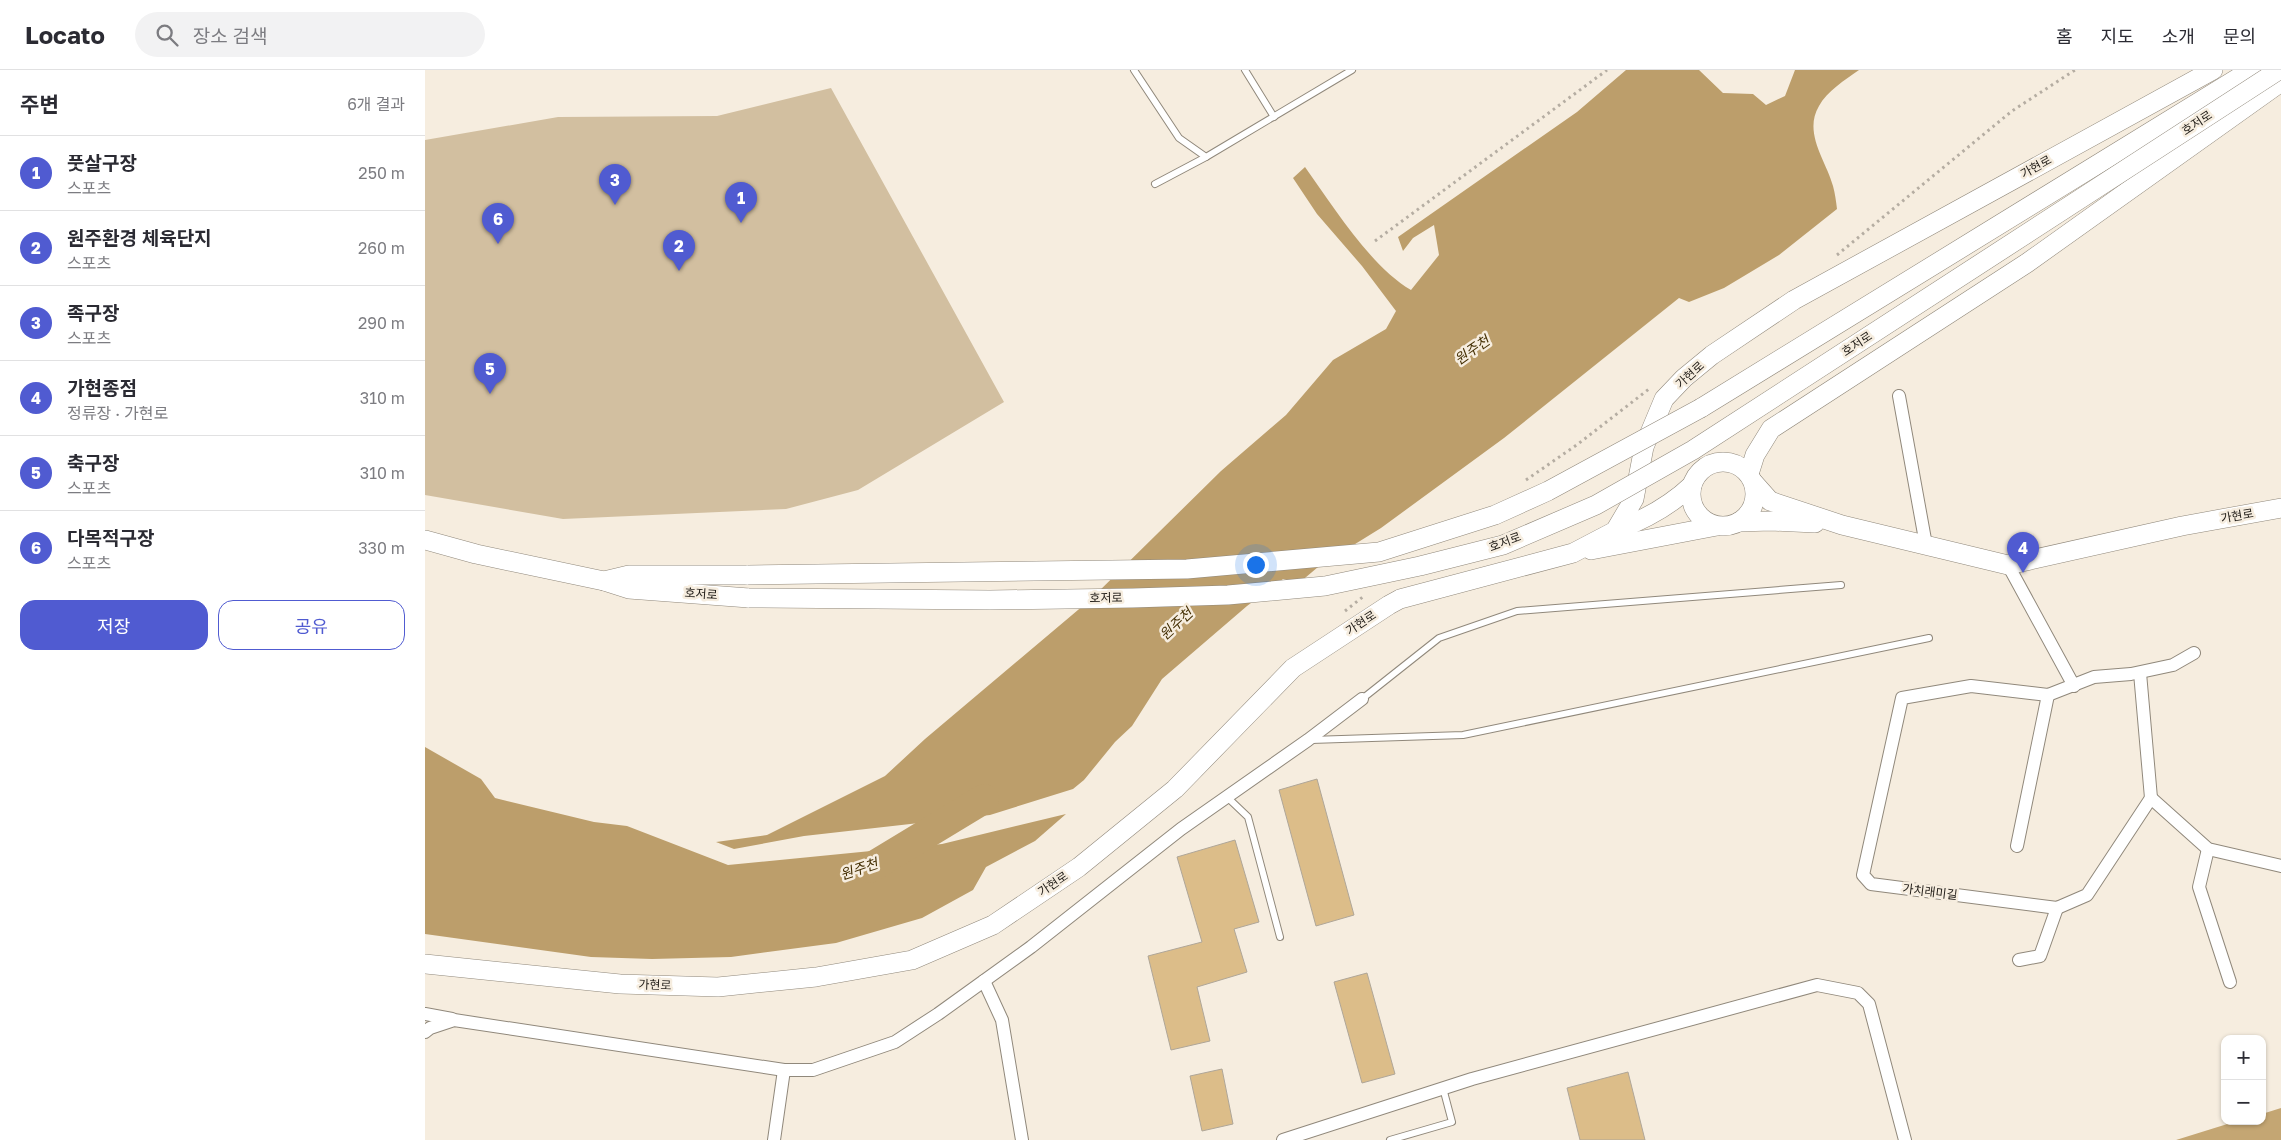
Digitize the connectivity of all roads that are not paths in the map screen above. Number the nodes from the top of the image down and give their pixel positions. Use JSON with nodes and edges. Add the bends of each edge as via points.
{"nodes":[{"id":1,"x":1133,"y":70,"type":"edge"},
{"id":2,"x":1245,"y":70,"type":"edge"},
{"id":3,"x":1352,"y":70,"type":"edge"},
{"id":4,"x":2213,"y":70,"type":"edge"},
{"id":5,"x":2251,"y":70,"type":"edge"},
{"id":6,"x":2279,"y":70,"type":"edge"},
{"id":7,"x":2281,"y":82,"type":"edge"},
{"id":8,"x":1274,"y":116,"type":"junction"},
{"id":9,"x":1206,"y":157,"type":"junction"},
{"id":10,"x":1155,"y":184,"type":"dead end"},
{"id":11,"x":1899,"y":396,"type":"dead end"},
{"id":12,"x":1751,"y":478,"type":"junction"},
{"id":13,"x":1692,"y":485,"type":"junction"},
{"id":14,"x":2281,"y":508,"type":"edge"},
{"id":15,"x":1739,"y":522,"type":"junction"},
{"id":16,"x":1842,"y":525,"type":"junction"},
{"id":17,"x":1717,"y":526,"type":"junction"},
{"id":18,"x":1615,"y":531,"type":"junction"},
{"id":19,"x":425,"y":540,"type":"edge"},
{"id":20,"x":1926,"y":545,"type":"junction"},
{"id":21,"x":1573,"y":553,"type":"junction"},
{"id":22,"x":2007,"y":565,"type":"junction"},
{"id":23,"x":605,"y":581,"type":"junction"},
{"id":24,"x":1841,"y":585,"type":"dead end"},
{"id":25,"x":1929,"y":638,"type":"dead end"},
{"id":26,"x":2195,"y":653,"type":"dead end"},
{"id":27,"x":2140,"y":673,"type":"junction"},
{"id":28,"x":2074,"y":686,"type":"junction"},
{"id":29,"x":2048,"y":695,"type":"junction"},
{"id":30,"x":1362,"y":698,"type":"joint"},
{"id":31,"x":1308,"y":740,"type":"junction"},
{"id":32,"x":1227,"y":797,"type":"junction"},
{"id":33,"x":2151,"y":798,"type":"junction"},
{"id":34,"x":2017,"y":846,"type":"dead end"},
{"id":35,"x":2208,"y":849,"type":"junction"},
{"id":36,"x":2281,"y":866,"type":"edge"},
{"id":37,"x":2057,"y":908,"type":"junction"},
{"id":38,"x":1280,"y":937,"type":"dead end"},
{"id":39,"x":2019,"y":960,"type":"dead end"},
{"id":40,"x":425,"y":964,"type":"edge"},
{"id":41,"x":984,"y":981,"type":"junction"},
{"id":42,"x":2230,"y":982,"type":"dead end"},
{"id":43,"x":425,"y":1014,"type":"edge"},
{"id":44,"x":454,"y":1020,"type":"junction"},
{"id":45,"x":425,"y":1032,"type":"edge"},
{"id":46,"x":784,"y":1070,"type":"junction"},
{"id":47,"x":1443,"y":1088,"type":"junction"},
{"id":48,"x":774,"y":1140,"type":"edge"},
{"id":49,"x":1022,"y":1140,"type":"edge"},
{"id":50,"x":1283,"y":1140,"type":"edge"},
{"id":51,"x":1391,"y":1140,"type":"edge"},
{"id":52,"x":1905,"y":1140,"type":"edge"}],
"edges":[{"from":1,"to":9,"type":"lane","via":[[1179,138]]},
{"from":2,"to":8,"type":"lane"},
{"from":3,"to":8,"type":"lane"},
{"from":4,"to":18,"type":"street","name":"가현로","via":[[1794,300],[1712,355],[1664,399],[1644,448],[1634,499]]},
{"from":5,"to":23,"type":"street","name":"호저로","bridge":true,"via":[[1701,408],[1548,491],[1495,515],[1379,552],[1187,569],[629,575]]},
{"from":6,"to":23,"type":"street","name":"호저로","bridge":true,"via":[[1693,450],[1596,505],[1503,545],[1325,586],[1228,595],[990,600],[749,598],[629,590]]},
{"from":7,"to":12,"type":"street","via":[[2027,263],[1771,429],[1755,455]]},
{"from":8,"to":9,"type":"lane"},
{"from":9,"to":10,"type":"lane"},
{"from":11,"to":20,"type":"street"},
{"from":12,"to":13,"type":"street","via":[[1732,463],[1717,462],[1703,469]]},
{"from":12,"to":15,"type":"street","via":[[1756,494],[1754,506]]},
{"from":12,"to":16,"type":"street","via":[[1770,501]]},
{"from":13,"to":17,"type":"street","via":[[1693,505],[1699,515]]},
{"from":13,"to":18,"type":"street","via":[[1675,501],[1645,519]]},
{"from":14,"to":22,"type":"street","name":"가현로","via":[[2182,526]]},
{"from":15,"to":16,"type":"street"},
{"from":15,"to":17,"type":"street"},
{"from":16,"to":20,"type":"street","name":"가현로"},
{"from":17,"to":21,"type":"street"},
{"from":18,"to":21,"type":"street","name":"가현로"},
{"from":19,"to":23,"type":"street","name":"호저로"},
{"from":20,"to":22,"type":"street","name":"가현로"},
{"from":21,"to":40,"type":"street","name":"가현로","via":[[1400,599],[1389,605],[1293,668],[1175,789],[1079,867],[993,925],[912,960],[816,977],[718,987],[620,984]]},
{"from":22,"to":28,"type":"street"},
{"from":24,"to":30,"type":"lane","via":[[1517,611],[1439,638]]},
{"from":25,"to":31,"type":"lane","via":[[1463,736]]},
{"from":26,"to":27,"type":"street","name":"가치래미길","via":[[2173,665]]},
{"from":27,"to":28,"type":"street","name":"가치래미길","via":[[2094,677]]},
{"from":27,"to":33,"type":"street"},
{"from":28,"to":29,"type":"street","name":"가치래미길"},
{"from":29,"to":34,"type":"street"},
{"from":29,"to":37,"type":"street","name":"가치래미길","via":[[1971,686],[1902,698],[1863,875],[1871,884]]},
{"from":30,"to":31,"type":"street"},
{"from":31,"to":32,"type":"street"},
{"from":32,"to":38,"type":"lane","via":[[1248,817]]},
{"from":32,"to":41,"type":"street"},
{"from":33,"to":35,"type":"street"},
{"from":33,"to":37,"type":"street","via":[[2087,895]]},
{"from":35,"to":36,"type":"street"},
{"from":35,"to":42,"type":"street","via":[[2199,887]]},
{"from":37,"to":39,"type":"street","via":[[2039,956]]},
{"from":41,"to":46,"type":"street","via":[[895,1042],[813,1070]]},
{"from":41,"to":49,"type":"street","via":[[1002,1020]]},
{"from":43,"to":44,"type":"street"},
{"from":44,"to":45,"type":"street"},
{"from":44,"to":46,"type":"street"},
{"from":46,"to":48,"type":"street"},
{"from":47,"to":50,"type":"street"},
{"from":47,"to":51,"type":"lane","via":[[1452,1122]]},
{"from":47,"to":52,"type":"street","via":[[1817,985],[1858,993],[1869,1004]]}]}
